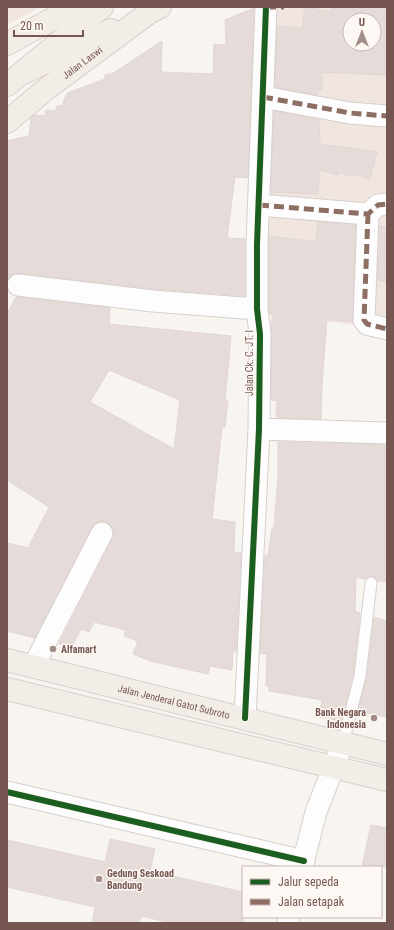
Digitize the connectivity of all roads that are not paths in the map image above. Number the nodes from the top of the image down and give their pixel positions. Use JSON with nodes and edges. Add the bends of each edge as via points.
{"nodes":[{"id":1,"x":74,"y":7,"type":"edge"},
{"id":2,"x":102,"y":7,"type":"edge"},
{"id":3,"x":266,"y":7,"type":"edge"},
{"id":4,"x":284,"y":7,"type":"edge"},
{"id":5,"x":155,"y":9,"type":"edge"},
{"id":6,"x":7,"y":44,"type":"edge"},
{"id":7,"x":15,"y":79,"type":"edge"},
{"id":8,"x":263,"y":97,"type":"junction"},
{"id":9,"x":387,"y":116,"type":"edge"},
{"id":10,"x":7,"y":122,"type":"edge"},
{"id":11,"x":387,"y":204,"type":"edge"},
{"id":12,"x":259,"y":205,"type":"junction"},
{"id":13,"x":368,"y":214,"type":"junction"},
{"id":14,"x":18,"y":285,"type":"dead end"},
{"id":15,"x":257,"y":308,"type":"junction"},
{"id":16,"x":387,"y":329,"type":"edge"},
{"id":17,"x":259,"y":429,"type":"junction"},
{"id":18,"x":387,"y":433,"type":"edge"},
{"id":19,"x":102,"y":533,"type":"dead end"},
{"id":20,"x":371,"y":583,"type":"dead end"},
{"id":21,"x":7,"y":660,"type":"edge"},
{"id":22,"x":33,"y":667,"type":"junction"},
{"id":23,"x":7,"y":689,"type":"edge"},
{"id":24,"x":245,"y":718,"type":"junction"},
{"id":25,"x":343,"y":744,"type":"junction"},
{"id":26,"x":387,"y":754,"type":"edge"},
{"id":27,"x":334,"y":767,"type":"junction"},
{"id":28,"x":387,"y":780,"type":"edge"},
{"id":29,"x":7,"y":792,"type":"edge"},
{"id":30,"x":303,"y":864,"type":"edge"}],
"edges":[{"from":1,"to":6,"type":"main road"},
{"from":2,"to":7,"type":"main road"},
{"from":3,"to":4,"type":"street"},
{"from":3,"to":8,"type":"street","name":"Jalan Ck. C. JT. I"},
{"from":5,"to":7,"type":"main road"},
{"from":5,"to":10,"type":"main road","name":"Jalan Laswi","via":[[46,89]]},
{"from":8,"to":9,"type":"street","via":[[350,113]]},
{"from":8,"to":12,"type":"street","name":"Jalan Ck. C. JT. I"},
{"from":11,"to":13,"type":"street","via":[[378,204]]},
{"from":12,"to":13,"type":"street"},
{"from":12,"to":15,"type":"street","name":"Jalan Ck. C. JT. I"},
{"from":13,"to":16,"type":"street","via":[[364,320],[367,324]]},
{"from":14,"to":15,"type":"street"},
{"from":15,"to":17,"type":"street","name":"Jalan Ck. C. JT. I","via":[[260,334]]},
{"from":17,"to":18,"type":"street"},
{"from":17,"to":24,"type":"street","name":"Jalan Ck. C. JT. I"},
{"from":19,"to":22,"type":"street"},
{"from":20,"to":25,"type":"lane","via":[[360,676]]},
{"from":21,"to":22,"type":"main road","name":"Jalan Jenderal Gatot Subroto"},
{"from":22,"to":24,"type":"main road","name":"Jalan Jenderal Gatot Subroto"},
{"from":23,"to":27,"type":"main road"},
{"from":24,"to":25,"type":"main road","name":"Jalan Jenderal Gatot Subroto"},
{"from":25,"to":26,"type":"main road","name":"Jalan Jenderal Gatot Subroto"},
{"from":25,"to":27,"type":"street"},
{"from":27,"to":28,"type":"main road"},
{"from":27,"to":30,"type":"street","via":[[316,812]]},
{"from":29,"to":30,"type":"street"}]}
